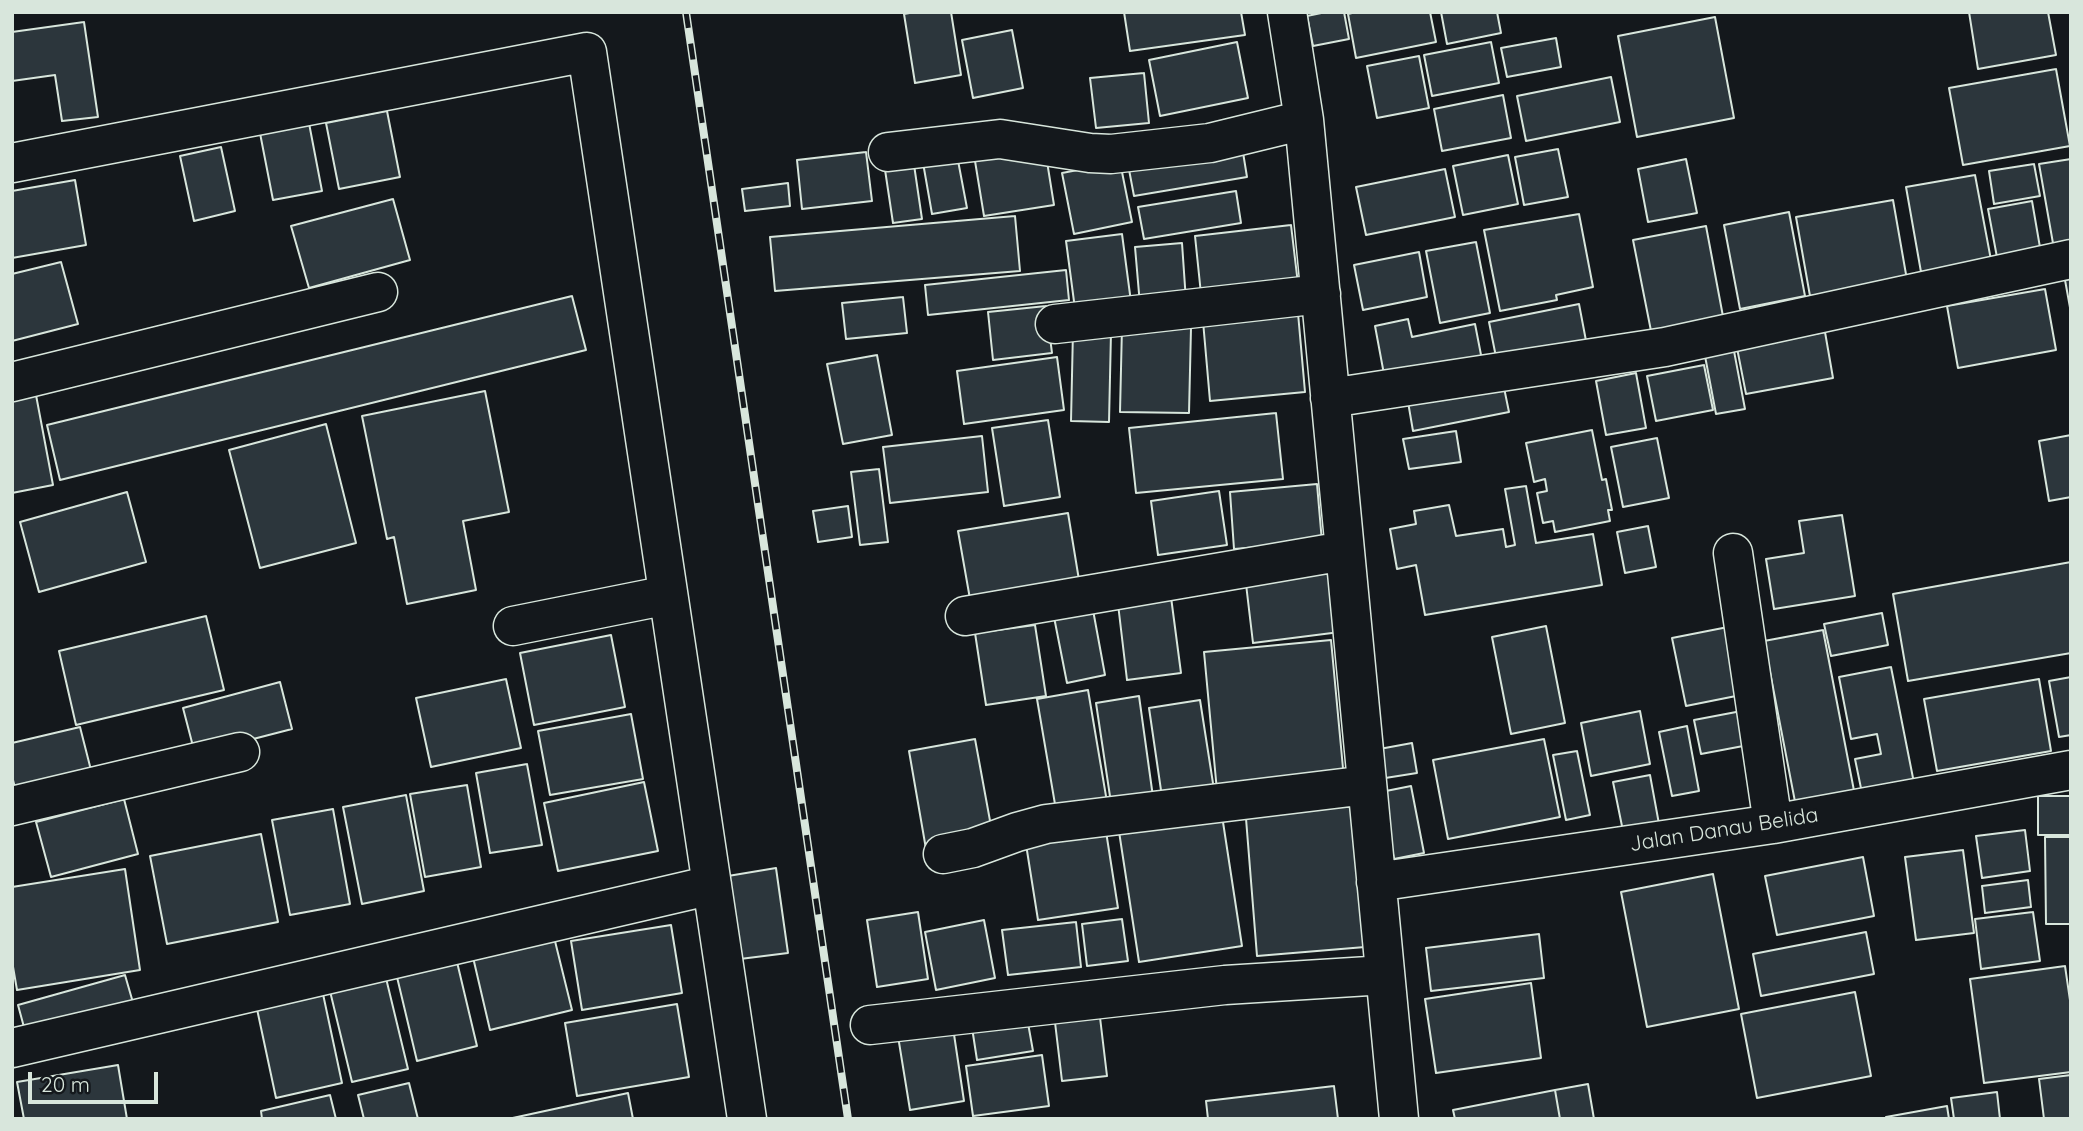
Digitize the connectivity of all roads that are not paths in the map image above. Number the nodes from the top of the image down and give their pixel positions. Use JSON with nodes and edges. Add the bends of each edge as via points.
{"nodes":[{"id":1,"x":1287,"y":12,"type":"edge"},
{"id":2,"x":1304,"y":120,"type":"junction"},
{"id":3,"x":888,"y":152,"type":"dead end"},
{"id":4,"x":12,"y":163,"type":"edge"},
{"id":5,"x":2071,"y":259,"type":"edge"},
{"id":6,"x":378,"y":292,"type":"dead end"},
{"id":7,"x":1321,"y":295,"type":"junction"},
{"id":8,"x":1055,"y":324,"type":"dead end"},
{"id":9,"x":12,"y":382,"type":"edge"},
{"id":10,"x":1330,"y":398,"type":"junction"},
{"id":11,"x":1345,"y":551,"type":"junction"},
{"id":12,"x":1733,"y":553,"type":"dead end"},
{"id":13,"x":668,"y":595,"type":"junction"},
{"id":14,"x":965,"y":616,"type":"dead end"},
{"id":15,"x":513,"y":626,"type":"dead end"},
{"id":16,"x":240,"y":752,"type":"dead end"},
{"id":17,"x":2071,"y":770,"type":"edge"},
{"id":18,"x":1367,"y":785,"type":"junction"},
{"id":19,"x":12,"y":806,"type":"edge"},
{"id":20,"x":1773,"y":824,"type":"junction"},
{"id":21,"x":943,"y":854,"type":"dead end"},
{"id":22,"x":1376,"y":882,"type":"junction"},
{"id":23,"x":712,"y":885,"type":"junction"},
{"id":24,"x":1385,"y":975,"type":"junction"},
{"id":25,"x":870,"y":1025,"type":"dead end"},
{"id":26,"x":12,"y":1048,"type":"edge"},
{"id":27,"x":747,"y":1119,"type":"edge"},
{"id":28,"x":1399,"y":1119,"type":"edge"}],
"edges":[{"from":1,"to":2,"type":"street"},
{"from":2,"to":3,"type":"street","via":[[1210,143],[1111,154],[1000,139]]},
{"from":2,"to":7,"type":"street"},
{"from":4,"to":13,"type":"street","via":[[587,52]]},
{"from":5,"to":10,"type":"street","via":[[1665,347]]},
{"from":6,"to":9,"type":"street"},
{"from":7,"to":8,"type":"street"},
{"from":7,"to":10,"type":"street"},
{"from":10,"to":11,"type":"street"},
{"from":11,"to":14,"type":"street"},
{"from":11,"to":18,"type":"street"},
{"from":12,"to":20,"type":"street"},
{"from":13,"to":15,"type":"street"},
{"from":13,"to":23,"type":"street"},
{"from":16,"to":19,"type":"street"},
{"from":17,"to":20,"type":"street","name":"Jalan Danau Belida"},
{"from":18,"to":21,"type":"street","via":[[1046,824]]},
{"from":18,"to":22,"type":"street"},
{"from":20,"to":22,"type":"street","name":"Jalan Danau Belida"},
{"from":22,"to":24,"type":"street"},
{"from":23,"to":26,"type":"street"},
{"from":23,"to":27,"type":"street"},
{"from":24,"to":25,"type":"street","via":[[1224,985]]},
{"from":24,"to":28,"type":"street"}]}
